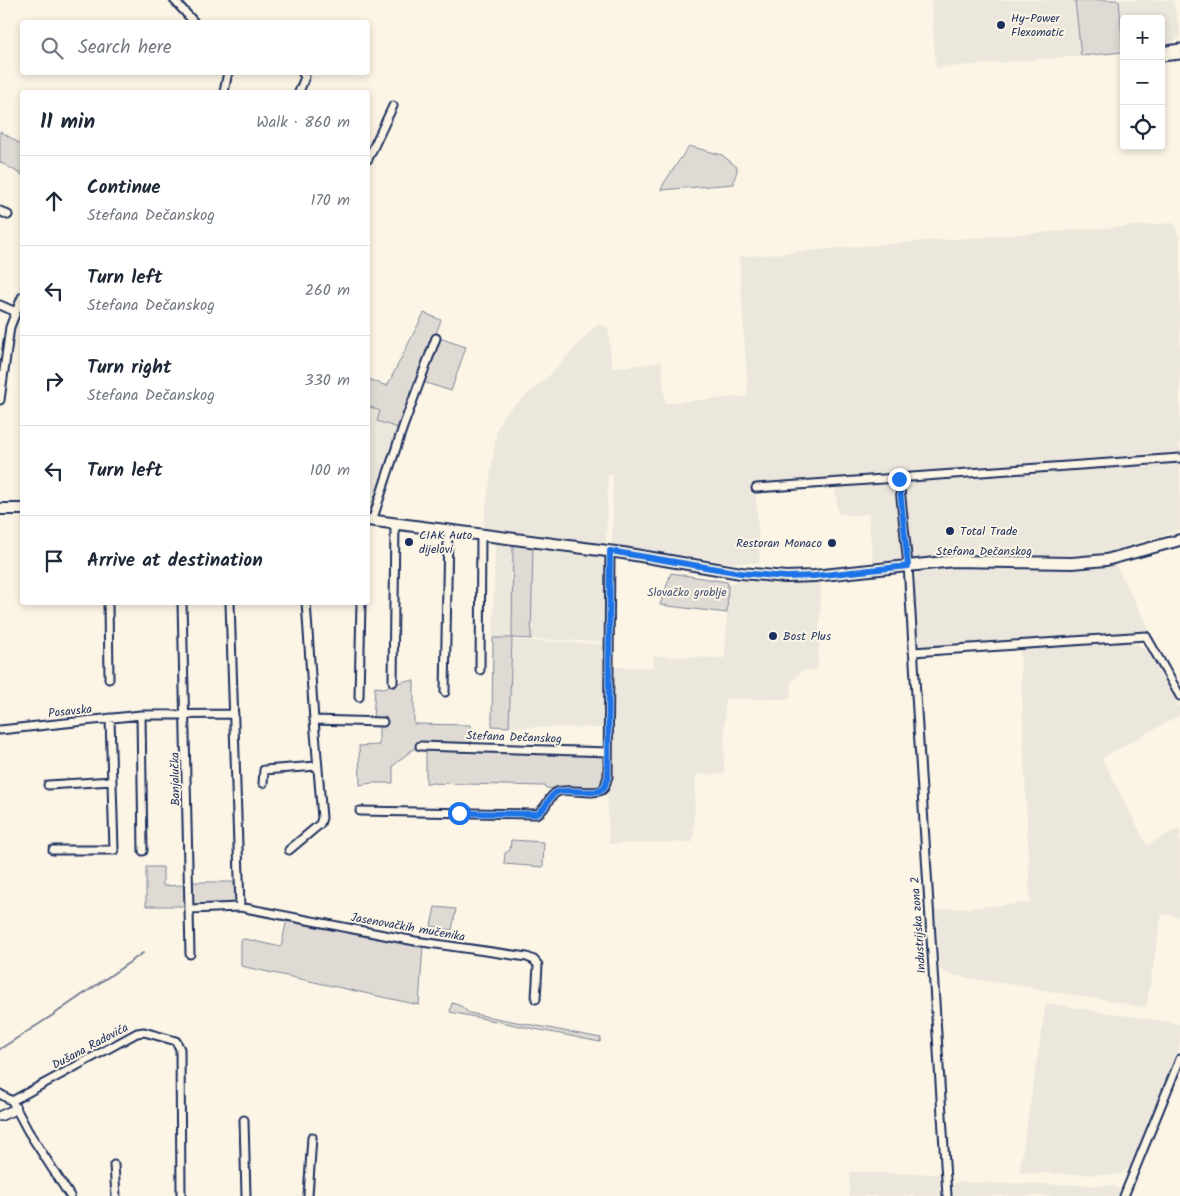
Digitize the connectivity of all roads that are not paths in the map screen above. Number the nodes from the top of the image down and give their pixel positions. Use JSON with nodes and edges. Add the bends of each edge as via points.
{"nodes":[{"id":1,"x":174,"y":0,"type":"edge"},
{"id":2,"x":192,"y":20,"type":"edge"},
{"id":3,"x":1180,"y":48,"type":"edge"},
{"id":4,"x":1165,"y":50,"type":"edge"},
{"id":5,"x":1180,"y":55,"type":"edge"},
{"id":6,"x":1165,"y":57,"type":"edge"},
{"id":7,"x":227,"y":75,"type":"edge"},
{"id":8,"x":304,"y":75,"type":"edge"},
{"id":9,"x":224,"y":90,"type":"edge"},
{"id":10,"x":300,"y":90,"type":"edge"},
{"id":11,"x":393,"y":106,"type":"dead end"},
{"id":12,"x":370,"y":155,"type":"edge"},
{"id":13,"x":0,"y":211,"type":"edge"},
{"id":14,"x":8,"y":215,"type":"dead end"},
{"id":15,"x":20,"y":302,"type":"edge"},
{"id":16,"x":0,"y":305,"type":"edge"},
{"id":17,"x":16,"y":312,"type":"junction"},
{"id":18,"x":436,"y":338,"type":"dead end"},
{"id":19,"x":0,"y":400,"type":"edge"},
{"id":20,"x":1180,"y":458,"type":"edge"},
{"id":21,"x":899,"y":479,"type":"junction"},
{"id":22,"x":756,"y":488,"type":"dead end"},
{"id":23,"x":0,"y":509,"type":"edge"},
{"id":24,"x":20,"y":509,"type":"edge"},
{"id":25,"x":370,"y":520,"type":"edge"},
{"id":26,"x":395,"y":524,"type":"junction"},
{"id":27,"x":448,"y":531,"type":"junction"},
{"id":28,"x":481,"y":535,"type":"junction"},
{"id":29,"x":1179,"y":540,"type":"edge"},
{"id":30,"x":610,"y":551,"type":"junction"},
{"id":31,"x":908,"y":566,"type":"junction"},
{"id":32,"x":108,"y":605,"type":"edge"},
{"id":33,"x":182,"y":605,"type":"edge"},
{"id":34,"x":230,"y":605,"type":"edge"},
{"id":35,"x":306,"y":605,"type":"edge"},
{"id":36,"x":361,"y":605,"type":"edge"},
{"id":37,"x":913,"y":652,"type":"junction"},
{"id":38,"x":480,"y":670,"type":"dead end"},
{"id":39,"x":108,"y":679,"type":"dead end"},
{"id":40,"x":393,"y":682,"type":"dead end"},
{"id":41,"x":445,"y":692,"type":"dead end"},
{"id":42,"x":1180,"y":696,"type":"edge"},
{"id":43,"x":359,"y":697,"type":"dead end"},
{"id":44,"x":185,"y":714,"type":"junction"},
{"id":45,"x":234,"y":714,"type":"junction"},
{"id":46,"x":141,"y":715,"type":"junction"},
{"id":47,"x":110,"y":718,"type":"junction"},
{"id":48,"x":314,"y":720,"type":"junction"},
{"id":49,"x":383,"y":722,"type":"dead end"},
{"id":50,"x":0,"y":730,"type":"edge"},
{"id":51,"x":420,"y":746,"type":"dead end"},
{"id":52,"x":608,"y":752,"type":"junction"},
{"id":53,"x":317,"y":766,"type":"junction"},
{"id":54,"x":112,"y":780,"type":"junction"},
{"id":55,"x":263,"y":783,"type":"dead end"},
{"id":56,"x":48,"y":785,"type":"dead end"},
{"id":57,"x":360,"y":811,"type":"dead end"},
{"id":58,"x":53,"y":850,"type":"dead end"},
{"id":59,"x":289,"y":850,"type":"dead end"},
{"id":60,"x":143,"y":851,"type":"dead end"},
{"id":61,"x":240,"y":907,"type":"junction"},
{"id":62,"x":190,"y":909,"type":"junction"},
{"id":63,"x":190,"y":954,"type":"dead end"},
{"id":64,"x":536,"y":999,"type":"dead end"},
{"id":65,"x":1180,"y":1059,"type":"edge"},
{"id":66,"x":0,"y":1094,"type":"edge"},
{"id":67,"x":14,"y":1105,"type":"junction"},
{"id":68,"x":0,"y":1116,"type":"edge"},
{"id":69,"x":244,"y":1120,"type":"dead end"},
{"id":70,"x":312,"y":1137,"type":"dead end"},
{"id":71,"x":114,"y":1165,"type":"dead end"},
{"id":72,"x":70,"y":1196,"type":"edge"},
{"id":73,"x":116,"y":1196,"type":"edge"},
{"id":74,"x":181,"y":1196,"type":"edge"},
{"id":75,"x":246,"y":1196,"type":"edge"},
{"id":76,"x":308,"y":1196,"type":"edge"},
{"id":77,"x":947,"y":1196,"type":"edge"},
{"id":78,"x":1124,"y":1196,"type":"edge"}],
"edges":[{"from":1,"to":2,"type":"street"},
{"from":3,"to":4,"type":"street"},
{"from":5,"to":6,"type":"street"},
{"from":7,"to":9,"type":"street"},
{"from":8,"to":10,"type":"street"},
{"from":11,"to":12,"type":"street"},
{"from":13,"to":14,"type":"street"},
{"from":15,"to":17,"type":"street"},
{"from":16,"to":17,"type":"street"},
{"from":17,"to":19,"type":"street","via":[[10,327]]},
{"from":18,"to":25,"type":"street"},
{"from":20,"to":21,"type":"street"},
{"from":21,"to":22,"type":"street"},
{"from":21,"to":31,"type":"street","name":"Industrijska zona 2"},
{"from":23,"to":24,"type":"main road"},
{"from":25,"to":26,"type":"main road","name":"Stefana Dečanskog"},
{"from":26,"to":27,"type":"main road","name":"Stefana Dečanskog"},
{"from":26,"to":40,"type":"street"},
{"from":27,"to":28,"type":"main road","name":"Stefana Dečanskog"},
{"from":27,"to":41,"type":"street"},
{"from":28,"to":30,"type":"main road","name":"Stefana Dečanskog"},
{"from":28,"to":38,"type":"street"},
{"from":29,"to":31,"type":"main road","name":"Stefana Dečanskog","via":[[1106,560],[1072,563],[978,561]]},
{"from":30,"to":31,"type":"main road","name":"Stefana Dečanskog","via":[[741,573],[786,577]]},
{"from":30,"to":52,"type":"street"},
{"from":31,"to":37,"type":"street","name":"Industrijska zona 2"},
{"from":32,"to":39,"type":"street"},
{"from":33,"to":44,"type":"street","name":"Banjalučka"},
{"from":34,"to":45,"type":"street"},
{"from":35,"to":48,"type":"street"},
{"from":36,"to":43,"type":"street"},
{"from":37,"to":42,"type":"street","via":[[1146,636]]},
{"from":37,"to":77,"type":"street","name":"Industrijska zona 2"},
{"from":44,"to":45,"type":"street"},
{"from":44,"to":46,"type":"street"},
{"from":44,"to":62,"type":"street","name":"Banjalučka"},
{"from":45,"to":61,"type":"street"},
{"from":46,"to":47,"type":"street"},
{"from":46,"to":60,"type":"street"},
{"from":47,"to":50,"type":"street","name":"Posavska"},
{"from":47,"to":54,"type":"street","name":"Posavska"},
{"from":48,"to":49,"type":"street"},
{"from":48,"to":53,"type":"street"},
{"from":51,"to":52,"type":"street","name":"Stefana Dečanskog"},
{"from":52,"to":57,"type":"street","via":[[608,777],[604,788],[597,792],[560,791],[553,795],[542,812],[536,814]]},
{"from":53,"to":55,"type":"street","via":[[264,770]]},
{"from":53,"to":59,"type":"street","via":[[322,818],[320,824]]},
{"from":54,"to":56,"type":"street"},
{"from":54,"to":58,"type":"street","name":"Posavska","via":[[114,850]]},
{"from":61,"to":62,"type":"street","name":"Jasenovačkih mučenika"},
{"from":61,"to":64,"type":"street","name":"Jasenovačkih mučenika","via":[[534,960],[538,965]]},
{"from":62,"to":63,"type":"street","name":"Banjalučka"},
{"from":65,"to":78,"type":"street"},
{"from":66,"to":67,"type":"street"},
{"from":67,"to":68,"type":"street"},
{"from":67,"to":72,"type":"street"},
{"from":67,"to":74,"type":"street","name":"Dušana Radovića","via":[[137,1033],[176,1041],[180,1049]]},
{"from":69,"to":75,"type":"street"},
{"from":70,"to":76,"type":"street"},
{"from":71,"to":73,"type":"street"}]}
